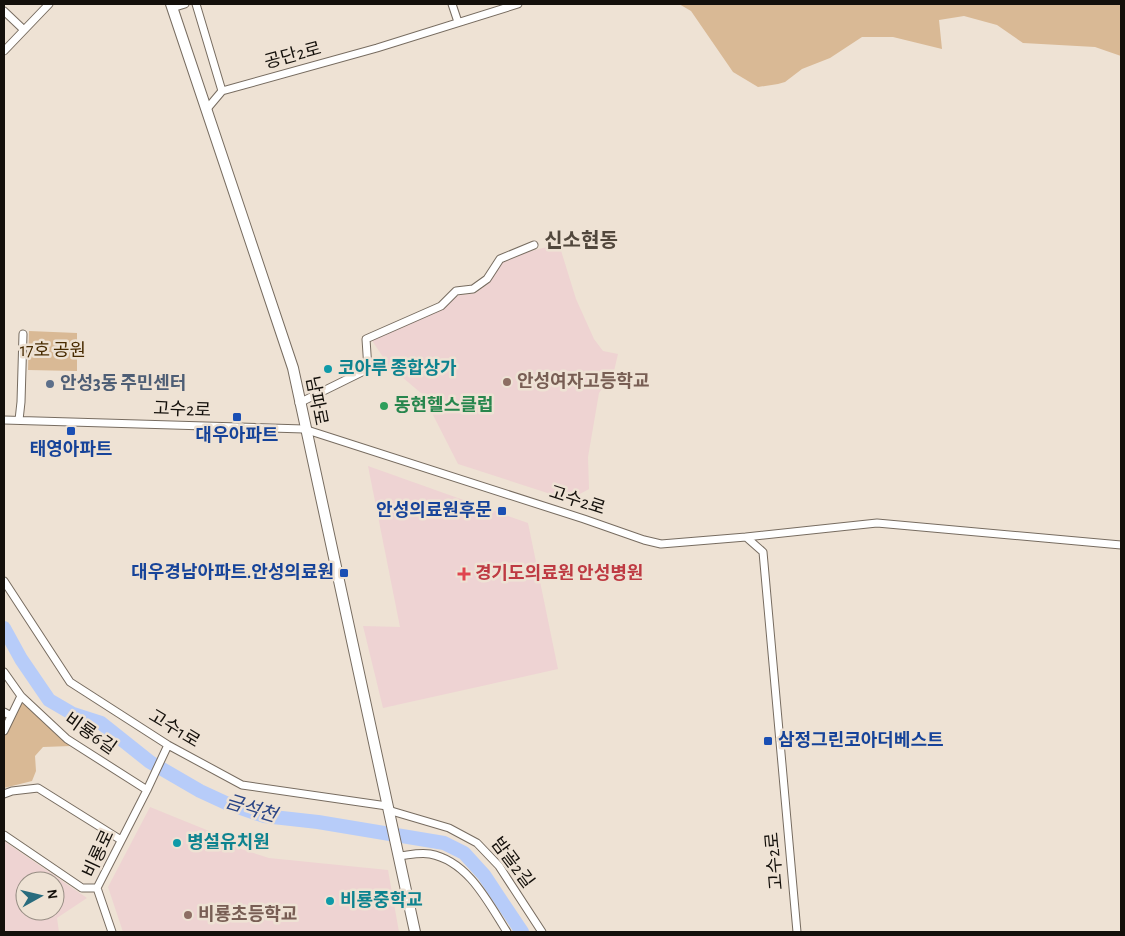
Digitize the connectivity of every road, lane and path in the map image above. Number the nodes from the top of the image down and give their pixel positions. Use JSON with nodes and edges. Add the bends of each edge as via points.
{"nodes":[{"id":1,"x":49,"y":4,"type":"edge"},
{"id":2,"x":185,"y":4,"type":"edge"},
{"id":3,"x":196,"y":4,"type":"edge"},
{"id":4,"x":452,"y":4,"type":"edge"},
{"id":5,"x":518,"y":4,"type":"edge"},
{"id":6,"x":171,"y":6,"type":"edge"},
{"id":7,"x":4,"y":11,"type":"edge"},
{"id":8,"x":458,"y":22,"type":"junction"},
{"id":9,"x":24,"y":30,"type":"junction"},
{"id":10,"x":4,"y":51,"type":"edge"},
{"id":11,"x":222,"y":91,"type":"junction"},
{"id":12,"x":206,"y":110,"type":"junction"},
{"id":13,"x":534,"y":245,"type":"dead end"},
{"id":14,"x":23,"y":334,"type":"dead end"},
{"id":15,"x":299,"y":403,"type":"junction"},
{"id":16,"x":4,"y":420,"type":"edge"},
{"id":17,"x":18,"y":420,"type":"junction"},
{"id":18,"x":304,"y":429,"type":"junction"},
{"id":19,"x":746,"y":537,"type":"junction"},
{"id":20,"x":1121,"y":545,"type":"edge"},
{"id":21,"x":4,"y":581,"type":"edge"},
{"id":22,"x":4,"y":672,"type":"edge"},
{"id":23,"x":21,"y":696,"type":"junction"},
{"id":24,"x":7,"y":714,"type":"edge"},
{"id":25,"x":4,"y":731,"type":"edge"},
{"id":26,"x":168,"y":744,"type":"junction"},
{"id":27,"x":147,"y":790,"type":"junction"},
{"id":28,"x":4,"y":794,"type":"edge"},
{"id":29,"x":388,"y":810,"type":"junction"},
{"id":30,"x":4,"y":836,"type":"edge"},
{"id":31,"x":121,"y":840,"type":"junction"},
{"id":32,"x":399,"y":856,"type":"junction"},
{"id":33,"x":97,"y":888,"type":"junction"},
{"id":34,"x":112,"y":932,"type":"edge"},
{"id":35,"x":415,"y":932,"type":"edge"},
{"id":36,"x":507,"y":932,"type":"edge"},
{"id":37,"x":542,"y":932,"type":"edge"},
{"id":38,"x":795,"y":932,"type":"edge"}],
"edges":[{"from":1,"to":9,"type":"street"},
{"from":2,"to":6,"type":"street"},
{"from":3,"to":11,"type":"street"},
{"from":4,"to":8,"type":"street"},
{"from":5,"to":8,"type":"street","name":"공단2로"},
{"from":6,"to":12,"type":"street","name":"남파로"},
{"from":7,"to":9,"type":"street"},
{"from":8,"to":11,"type":"street","name":"공단2로"},
{"from":9,"to":10,"type":"street"},
{"from":11,"to":12,"type":"street"},
{"from":12,"to":15,"type":"street","name":"남파로","via":[[292,368]]},
{"from":13,"to":15,"type":"street","via":[[500,259],[487,279],[474,289],[456,291],[442,306],[366,339],[368,369]]},
{"from":14,"to":17,"type":"street"},
{"from":15,"to":18,"type":"street","name":"남파로"},
{"from":16,"to":17,"type":"street","name":"고수2로"},
{"from":17,"to":18,"type":"street","name":"고수2로"},
{"from":18,"to":19,"type":"street","name":"고수2로","via":[[644,540],[661,544]]},
{"from":18,"to":29,"type":"street","name":"남파로"},
{"from":19,"to":20,"type":"street","via":[[877,522]]},
{"from":19,"to":38,"type":"street","name":"고수2로","via":[[763,552]]},
{"from":21,"to":26,"type":"street","name":"고수1로","via":[[70,682]]},
{"from":22,"to":23,"type":"street","name":"비룡6길"},
{"from":23,"to":24,"type":"street"},
{"from":23,"to":27,"type":"street","name":"비룡6길","via":[[67,739]]},
{"from":24,"to":25,"type":"street"},
{"from":26,"to":27,"type":"street","name":"비룡로"},
{"from":26,"to":29,"type":"street","name":"고수1로","via":[[242,785]]},
{"from":27,"to":31,"type":"street","name":"비룡로"},
{"from":28,"to":31,"type":"street","via":[[38,788]]},
{"from":29,"to":32,"type":"street","name":"남파로"},
{"from":29,"to":37,"type":"street","name":"밤골2길","via":[[449,828],[477,843],[499,866]]},
{"from":30,"to":33,"type":"street","via":[[82,888]]},
{"from":31,"to":33,"type":"street","name":"비룡로"},
{"from":32,"to":35,"type":"street"},
{"from":32,"to":36,"type":"street","via":[[428,853],[446,859],[467,874]]},
{"from":33,"to":34,"type":"street","name":"비룡로"}]}
